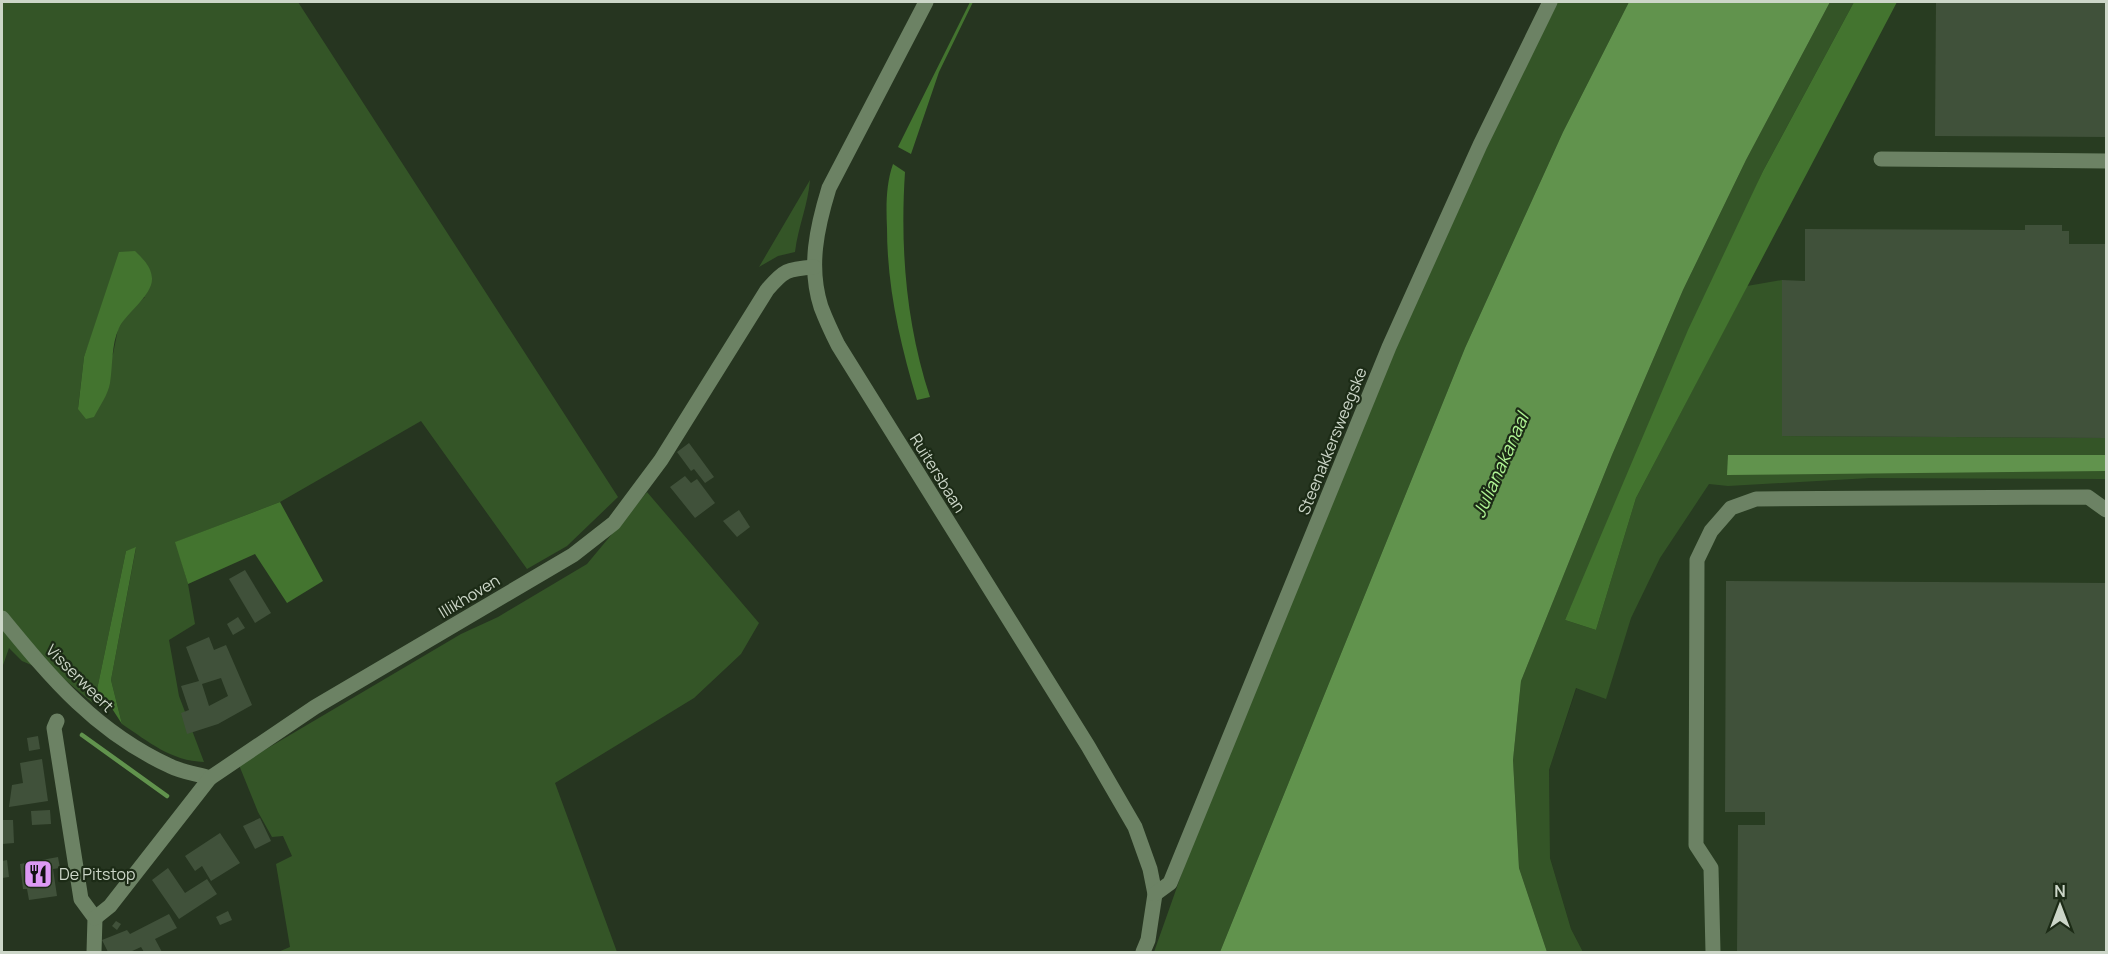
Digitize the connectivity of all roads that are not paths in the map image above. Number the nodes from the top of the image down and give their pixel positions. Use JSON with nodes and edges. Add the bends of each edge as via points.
{"nodes":[{"id":1,"x":926,"y":2,"type":"edge"},
{"id":2,"x":1550,"y":2,"type":"edge"},
{"id":3,"x":1881,"y":159,"type":"dead end"},
{"id":4,"x":2106,"y":160,"type":"edge"},
{"id":5,"x":814,"y":267,"type":"junction"},
{"id":6,"x":2106,"y":510,"type":"edge"},
{"id":7,"x":2,"y":618,"type":"edge"},
{"id":8,"x":57,"y":721,"type":"dead end"},
{"id":9,"x":210,"y":778,"type":"junction"},
{"id":10,"x":1155,"y":894,"type":"junction"},
{"id":11,"x":94,"y":918,"type":"junction"},
{"id":12,"x":94,"y":952,"type":"edge"},
{"id":13,"x":1143,"y":952,"type":"edge"},
{"id":14,"x":1713,"y":952,"type":"edge"}],
"edges":[{"from":1,"to":5,"type":"street","name":"Ruitersbaan","via":[[829,188],[820,217]]},
{"from":2,"to":10,"type":"street","name":"Steenakkersweegske","via":[[1389,347],[1183,854],[1170,883]]},
{"from":3,"to":4,"type":"street"},
{"from":5,"to":9,"type":"street","name":"Illikhoven","via":[[782,273],[767,290],[661,460],[614,523],[573,555],[315,707]]},
{"from":5,"to":10,"type":"street","name":"Ruitersbaan","via":[[822,308],[838,345],[1135,826]]},
{"from":6,"to":14,"type":"street","via":[[2088,497],[1756,499],[1731,508],[1710,531],[1697,560],[1696,845],[1710,868]]},
{"from":7,"to":9,"type":"street","name":"Visserweert","via":[[74,701],[104,727],[171,767]]},
{"from":8,"to":11,"type":"street","via":[[54,728],[81,899]]},
{"from":9,"to":11,"type":"street","name":"Illikhoven","via":[[110,906]]},
{"from":10,"to":13,"type":"street","name":"Ruitersbaan"},
{"from":11,"to":12,"type":"street"}]}
